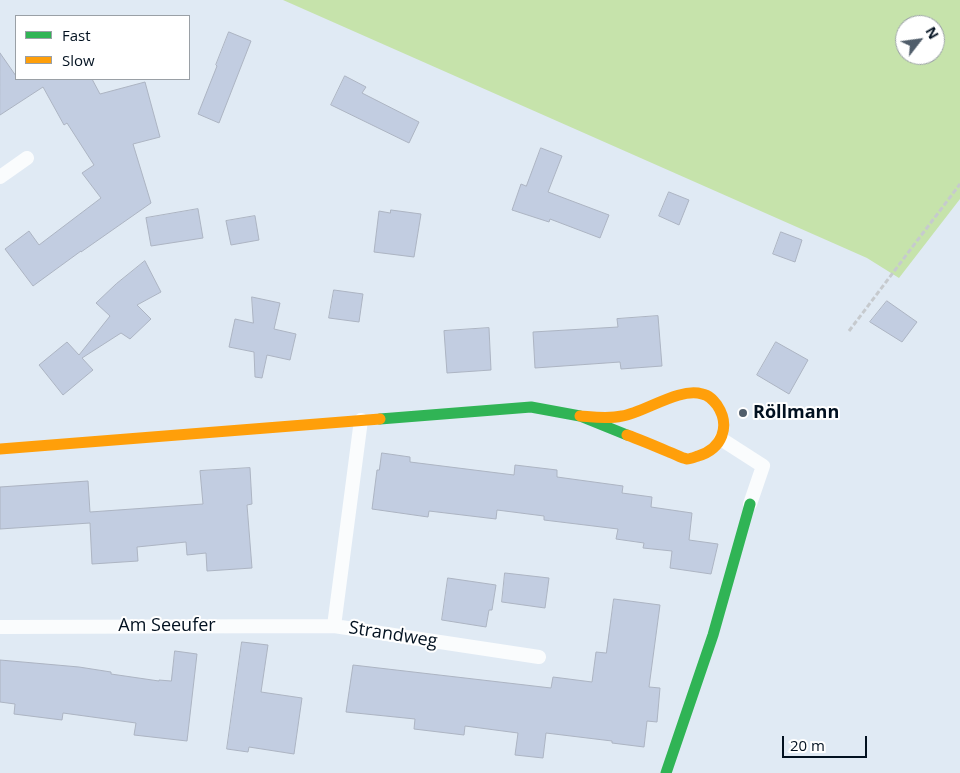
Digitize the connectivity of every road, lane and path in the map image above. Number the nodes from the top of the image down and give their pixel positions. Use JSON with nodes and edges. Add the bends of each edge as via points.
{"nodes":[{"id":1,"x":26,"y":158,"type":"dead end"},
{"id":2,"x":0,"y":177,"type":"edge"},
{"id":3,"x":960,"y":184,"type":"edge"},
{"id":4,"x":848,"y":331,"type":"dead end"},
{"id":5,"x":580,"y":416,"type":"junction"},
{"id":6,"x":360,"y":420,"type":"junction"},
{"id":7,"x":721,"y":439,"type":"junction"},
{"id":8,"x":0,"y":449,"type":"edge"},
{"id":9,"x":750,"y":504,"type":"joint"},
{"id":10,"x":334,"y":626,"type":"junction"},
{"id":11,"x":0,"y":627,"type":"edge"},
{"id":12,"x":539,"y":657,"type":"dead end"},
{"id":13,"x":666,"y":773,"type":"edge"}],
"edges":[{"from":1,"to":2,"type":"lane"},
{"from":3,"to":4,"type":"path"},
{"from":5,"to":6,"type":"street","via":[[531,407]]},
{"from":5,"to":7,"type":"street","via":[[688,459],[704,455]]},
{"from":5,"to":7,"type":"street","via":[[624,416],[690,392],[701,393],[719,406],[724,418]]},
{"from":6,"to":8,"type":"street"},
{"from":6,"to":10,"type":"lane","name":"Strandweg"},
{"from":7,"to":9,"type":"lane","via":[[763,466]]},
{"from":9,"to":13,"type":"street","via":[[713,635]]},
{"from":10,"to":11,"type":"lane","name":"Am Seeufer"},
{"from":10,"to":12,"type":"lane","name":"Strandweg"}]}
